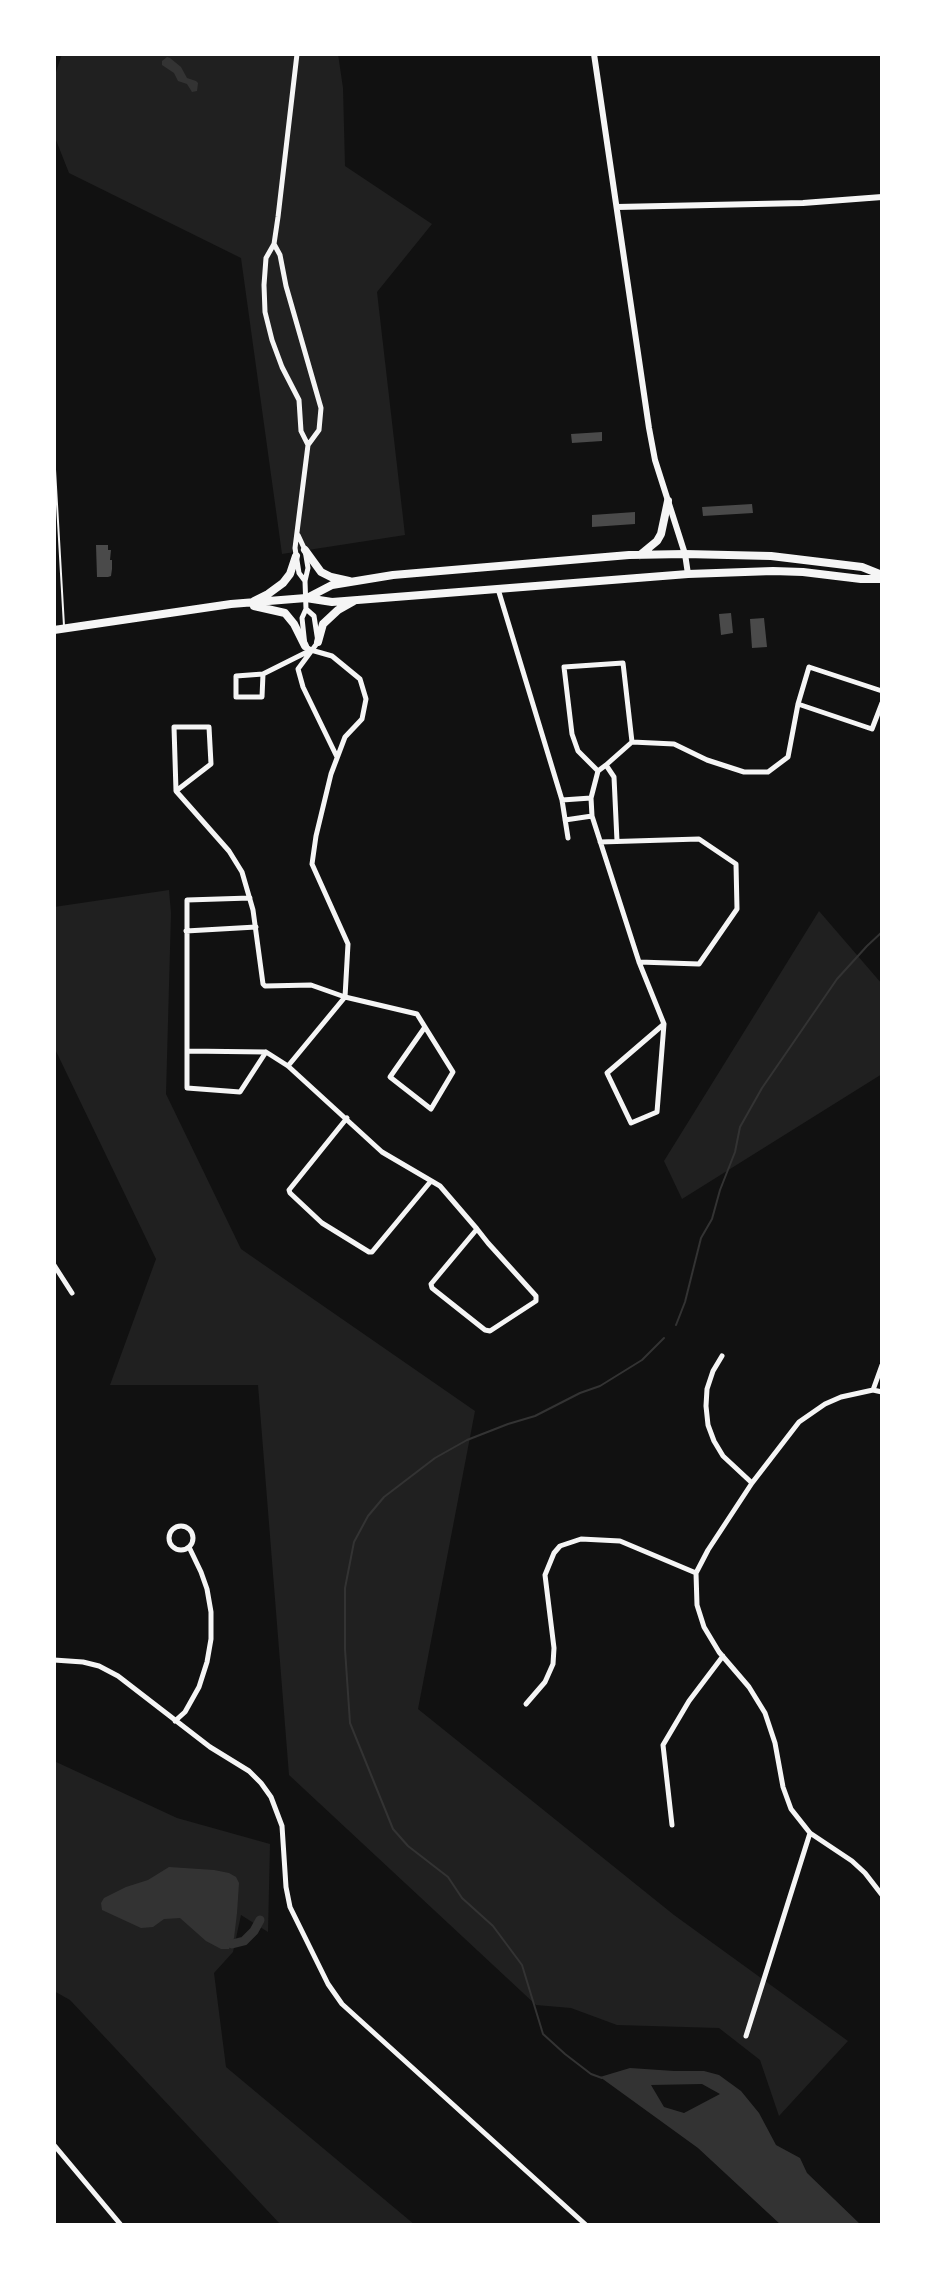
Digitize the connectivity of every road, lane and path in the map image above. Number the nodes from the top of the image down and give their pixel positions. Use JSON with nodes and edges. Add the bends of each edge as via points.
{"nodes":[{"id":1,"x":297,"y":54,"type":"edge"},
{"id":2,"x":594,"y":54,"type":"edge"},
{"id":3,"x":882,"y":197,"type":"edge"},
{"id":4,"x":617,"y":207,"type":"junction"},
{"id":5,"x":274,"y":244,"type":"junction"},
{"id":6,"x":308,"y":445,"type":"junction"},
{"id":7,"x":54,"y":452,"type":"edge"},
{"id":8,"x":668,"y":501,"type":"junction"},
{"id":9,"x":298,"y":535,"type":"junction"},
{"id":10,"x":305,"y":550,"type":"junction"},
{"id":11,"x":685,"y":554,"type":"junction"},
{"id":12,"x":640,"y":555,"type":"junction"},
{"id":13,"x":296,"y":556,"type":"junction"},
{"id":14,"x":688,"y":574,"type":"junction"},
{"id":15,"x":882,"y":577,"type":"edge"},
{"id":16,"x":305,"y":581,"type":"junction"},
{"id":17,"x":353,"y":582,"type":"junction"},
{"id":18,"x":498,"y":589,"type":"junction"},
{"id":19,"x":306,"y":598,"type":"junction"},
{"id":20,"x":358,"y":600,"type":"junction"},
{"id":21,"x":247,"y":604,"type":"junction"},
{"id":22,"x":306,"y":609,"type":"junction"},
{"id":23,"x":64,"y":628,"type":"junction"},
{"id":24,"x":54,"y":630,"type":"edge"},
{"id":25,"x":318,"y":642,"type":"junction"},
{"id":26,"x":308,"y":648,"type":"junction"},
{"id":27,"x":264,"y":674,"type":"junction"},
{"id":28,"x":882,"y":691,"type":"edge"},
{"id":29,"x":882,"y":703,"type":"edge"},
{"id":30,"x":798,"y":704,"type":"junction"},
{"id":31,"x":632,"y":742,"type":"junction"},
{"id":32,"x":337,"y":757,"type":"junction"},
{"id":33,"x":606,"y":765,"type":"junction"},
{"id":34,"x":598,"y":771,"type":"junction"},
{"id":35,"x":176,"y":791,"type":"junction"},
{"id":36,"x":591,"y":798,"type":"junction"},
{"id":37,"x":562,"y":800,"type":"junction"},
{"id":38,"x":592,"y":816,"type":"junction"},
{"id":39,"x":565,"y":820,"type":"junction"},
{"id":40,"x":568,"y":838,"type":"dead end"},
{"id":41,"x":617,"y":841,"type":"junction"},
{"id":42,"x":600,"y":842,"type":"junction"},
{"id":43,"x":250,"y":898,"type":"junction"},
{"id":44,"x":256,"y":927,"type":"junction"},
{"id":45,"x":186,"y":931,"type":"junction"},
{"id":46,"x":639,"y":962,"type":"junction"},
{"id":47,"x":345,"y":997,"type":"junction"},
{"id":48,"x":664,"y":1024,"type":"junction"},
{"id":49,"x":425,"y":1027,"type":"junction"},
{"id":50,"x":187,"y":1051,"type":"junction"},
{"id":51,"x":266,"y":1052,"type":"junction"},
{"id":52,"x":288,"y":1066,"type":"junction"},
{"id":53,"x":347,"y":1118,"type":"junction"},
{"id":54,"x":430,"y":1181,"type":"junction"},
{"id":55,"x":477,"y":1229,"type":"junction"},
{"id":56,"x":54,"y":1264,"type":"edge"},
{"id":57,"x":72,"y":1293,"type":"dead end"},
{"id":58,"x":722,"y":1356,"type":"dead end"},
{"id":59,"x":882,"y":1365,"type":"edge"},
{"id":60,"x":873,"y":1390,"type":"junction"},
{"id":61,"x":882,"y":1392,"type":"edge"},
{"id":62,"x":752,"y":1483,"type":"junction"},
{"id":63,"x":189,"y":1547,"type":"junction"},
{"id":64,"x":696,"y":1573,"type":"junction"},
{"id":65,"x":723,"y":1656,"type":"junction"},
{"id":66,"x":54,"y":1660,"type":"edge"},
{"id":67,"x":526,"y":1704,"type":"dead end"},
{"id":68,"x":175,"y":1721,"type":"junction"},
{"id":69,"x":672,"y":1825,"type":"dead end"},
{"id":70,"x":810,"y":1833,"type":"junction"},
{"id":71,"x":882,"y":1895,"type":"edge"},
{"id":72,"x":746,"y":2036,"type":"dead end"},
{"id":73,"x":54,"y":2145,"type":"edge"},
{"id":74,"x":121,"y":2225,"type":"edge"},
{"id":75,"x":586,"y":2225,"type":"edge"}],
"edges":[{"from":1,"to":5,"type":"street"},
{"from":2,"to":4,"type":"street"},
{"from":3,"to":4,"type":"street"},
{"from":4,"to":8,"type":"street","via":[[649,428]]},
{"from":5,"to":6,"type":"street","via":[[266,258],[265,312],[282,367],[299,400],[302,431]]},
{"from":5,"to":6,"type":"street","via":[[321,408],[319,430]]},
{"from":6,"to":9,"type":"street"},
{"from":7,"to":23,"type":"lane"},
{"from":8,"to":11,"type":"street"},
{"from":8,"to":12,"type":"main road","via":[[662,534]]},
{"from":9,"to":10,"type":"street"},
{"from":9,"to":13,"type":"street"},
{"from":10,"to":16,"type":"street"},
{"from":10,"to":17,"type":"main road","via":[[321,572]]},
{"from":11,"to":12,"type":"main road"},
{"from":11,"to":14,"type":"street"},
{"from":11,"to":15,"type":"main road","via":[[791,558],[862,567]]},
{"from":12,"to":17,"type":"main road","via":[[446,570]]},
{"from":13,"to":16,"type":"street"},
{"from":13,"to":21,"type":"main road","via":[[283,583]]},
{"from":14,"to":15,"type":"main road","via":[[783,571],[861,579]]},
{"from":14,"to":18,"type":"main road"},
{"from":16,"to":19,"type":"street"},
{"from":17,"to":19,"type":"main road","via":[[332,585]]},
{"from":18,"to":20,"type":"main road"},
{"from":18,"to":37,"type":"street"},
{"from":19,"to":20,"type":"main road"},
{"from":19,"to":21,"type":"main road"},
{"from":19,"to":22,"type":"street"},
{"from":20,"to":25,"type":"main road","via":[[338,610],[323,624]]},
{"from":21,"to":23,"type":"main road"},
{"from":21,"to":26,"type":"main road","via":[[285,613]]},
{"from":22,"to":25,"type":"street","via":[[314,616]]},
{"from":22,"to":26,"type":"street","via":[[302,618]]},
{"from":23,"to":24,"type":"main road"},
{"from":25,"to":26,"type":"street"},
{"from":26,"to":27,"type":"street"},
{"from":26,"to":32,"type":"street","via":[[298,669]]},
{"from":26,"to":32,"type":"street","via":[[332,656],[360,679],[366,699],[362,719],[345,737]]},
{"from":27,"to":27,"type":"street","via":[[262,697],[236,697],[236,675]]},
{"from":28,"to":30,"type":"street","via":[[809,667]]},
{"from":29,"to":30,"type":"street","via":[[872,729]]},
{"from":30,"to":31,"type":"street","via":[[788,757],[768,772],[744,772],[674,744]]},
{"from":31,"to":33,"type":"street"},
{"from":31,"to":34,"type":"street","via":[[623,663],[564,667],[572,734],[578,751]]},
{"from":32,"to":47,"type":"street","via":[[312,864],[348,944]]},
{"from":33,"to":34,"type":"street"},
{"from":33,"to":41,"type":"street","via":[[614,777]]},
{"from":34,"to":36,"type":"street"},
{"from":35,"to":35,"type":"street","via":[[211,764],[209,727],[174,727]]},
{"from":35,"to":43,"type":"street","via":[[229,851],[242,872]]},
{"from":36,"to":37,"type":"street"},
{"from":36,"to":38,"type":"street"},
{"from":37,"to":39,"type":"street"},
{"from":38,"to":39,"type":"street"},
{"from":38,"to":42,"type":"street"},
{"from":39,"to":40,"type":"street"},
{"from":41,"to":42,"type":"street"},
{"from":41,"to":46,"type":"street","via":[[699,839],[736,864],[737,909],[699,964]]},
{"from":42,"to":46,"type":"street"},
{"from":43,"to":44,"type":"street"},
{"from":43,"to":45,"type":"street","via":[[188,899]]},
{"from":44,"to":45,"type":"street"},
{"from":44,"to":47,"type":"street","via":[[265,986],[311,985]]},
{"from":45,"to":50,"type":"street"},
{"from":46,"to":48,"type":"street"},
{"from":47,"to":49,"type":"street","via":[[417,1014]]},
{"from":47,"to":52,"type":"street"},
{"from":48,"to":48,"type":"street","via":[[607,1072],[631,1123],[657,1112]]},
{"from":49,"to":49,"type":"street","via":[[453,1072],[431,1109],[390,1075]]},
{"from":50,"to":51,"type":"street"},
{"from":50,"to":51,"type":"street","via":[[188,1088],[240,1092]]},
{"from":51,"to":52,"type":"street"},
{"from":52,"to":53,"type":"street"},
{"from":53,"to":54,"type":"street","via":[[382,1152]]},
{"from":53,"to":54,"type":"street","via":[[290,1190],[322,1222],[372,1252]]},
{"from":54,"to":55,"type":"street","via":[[440,1186]]},
{"from":55,"to":55,"type":"street","via":[[536,1296],[536,1301],[490,1330],[476,1323],[431,1284]]},
{"from":56,"to":57,"type":"street"},
{"from":58,"to":62,"type":"street","via":[[707,1389],[708,1425],[723,1456]]},
{"from":59,"to":60,"type":"street"},
{"from":60,"to":61,"type":"street"},
{"from":60,"to":62,"type":"street","via":[[841,1397],[809,1414],[790,1432]]},
{"from":62,"to":64,"type":"street"},
{"from":63,"to":63,"type":"street","via":[[178,1550],[171,1546],[172,1528],[189,1529],[193,1536]]},
{"from":63,"to":68,"type":"street","via":[[207,1589],[211,1639],[199,1687]]},
{"from":64,"to":65,"type":"street","via":[[697,1605],[704,1627]]},
{"from":64,"to":67,"type":"street","via":[[620,1541],[581,1539],[560,1546],[545,1575],[554,1665]]},
{"from":65,"to":69,"type":"street","via":[[688,1701],[663,1745]]},
{"from":65,"to":70,"type":"street","via":[[765,1713],[791,1809]]},
{"from":66,"to":68,"type":"street","via":[[99,1666]]},
{"from":68,"to":75,"type":"street","via":[[249,1771],[271,1797],[282,1826],[290,1907],[342,2004]]},
{"from":70,"to":71,"type":"street","via":[[852,1861]]},
{"from":70,"to":72,"type":"street"},
{"from":73,"to":74,"type":"street"}]}
